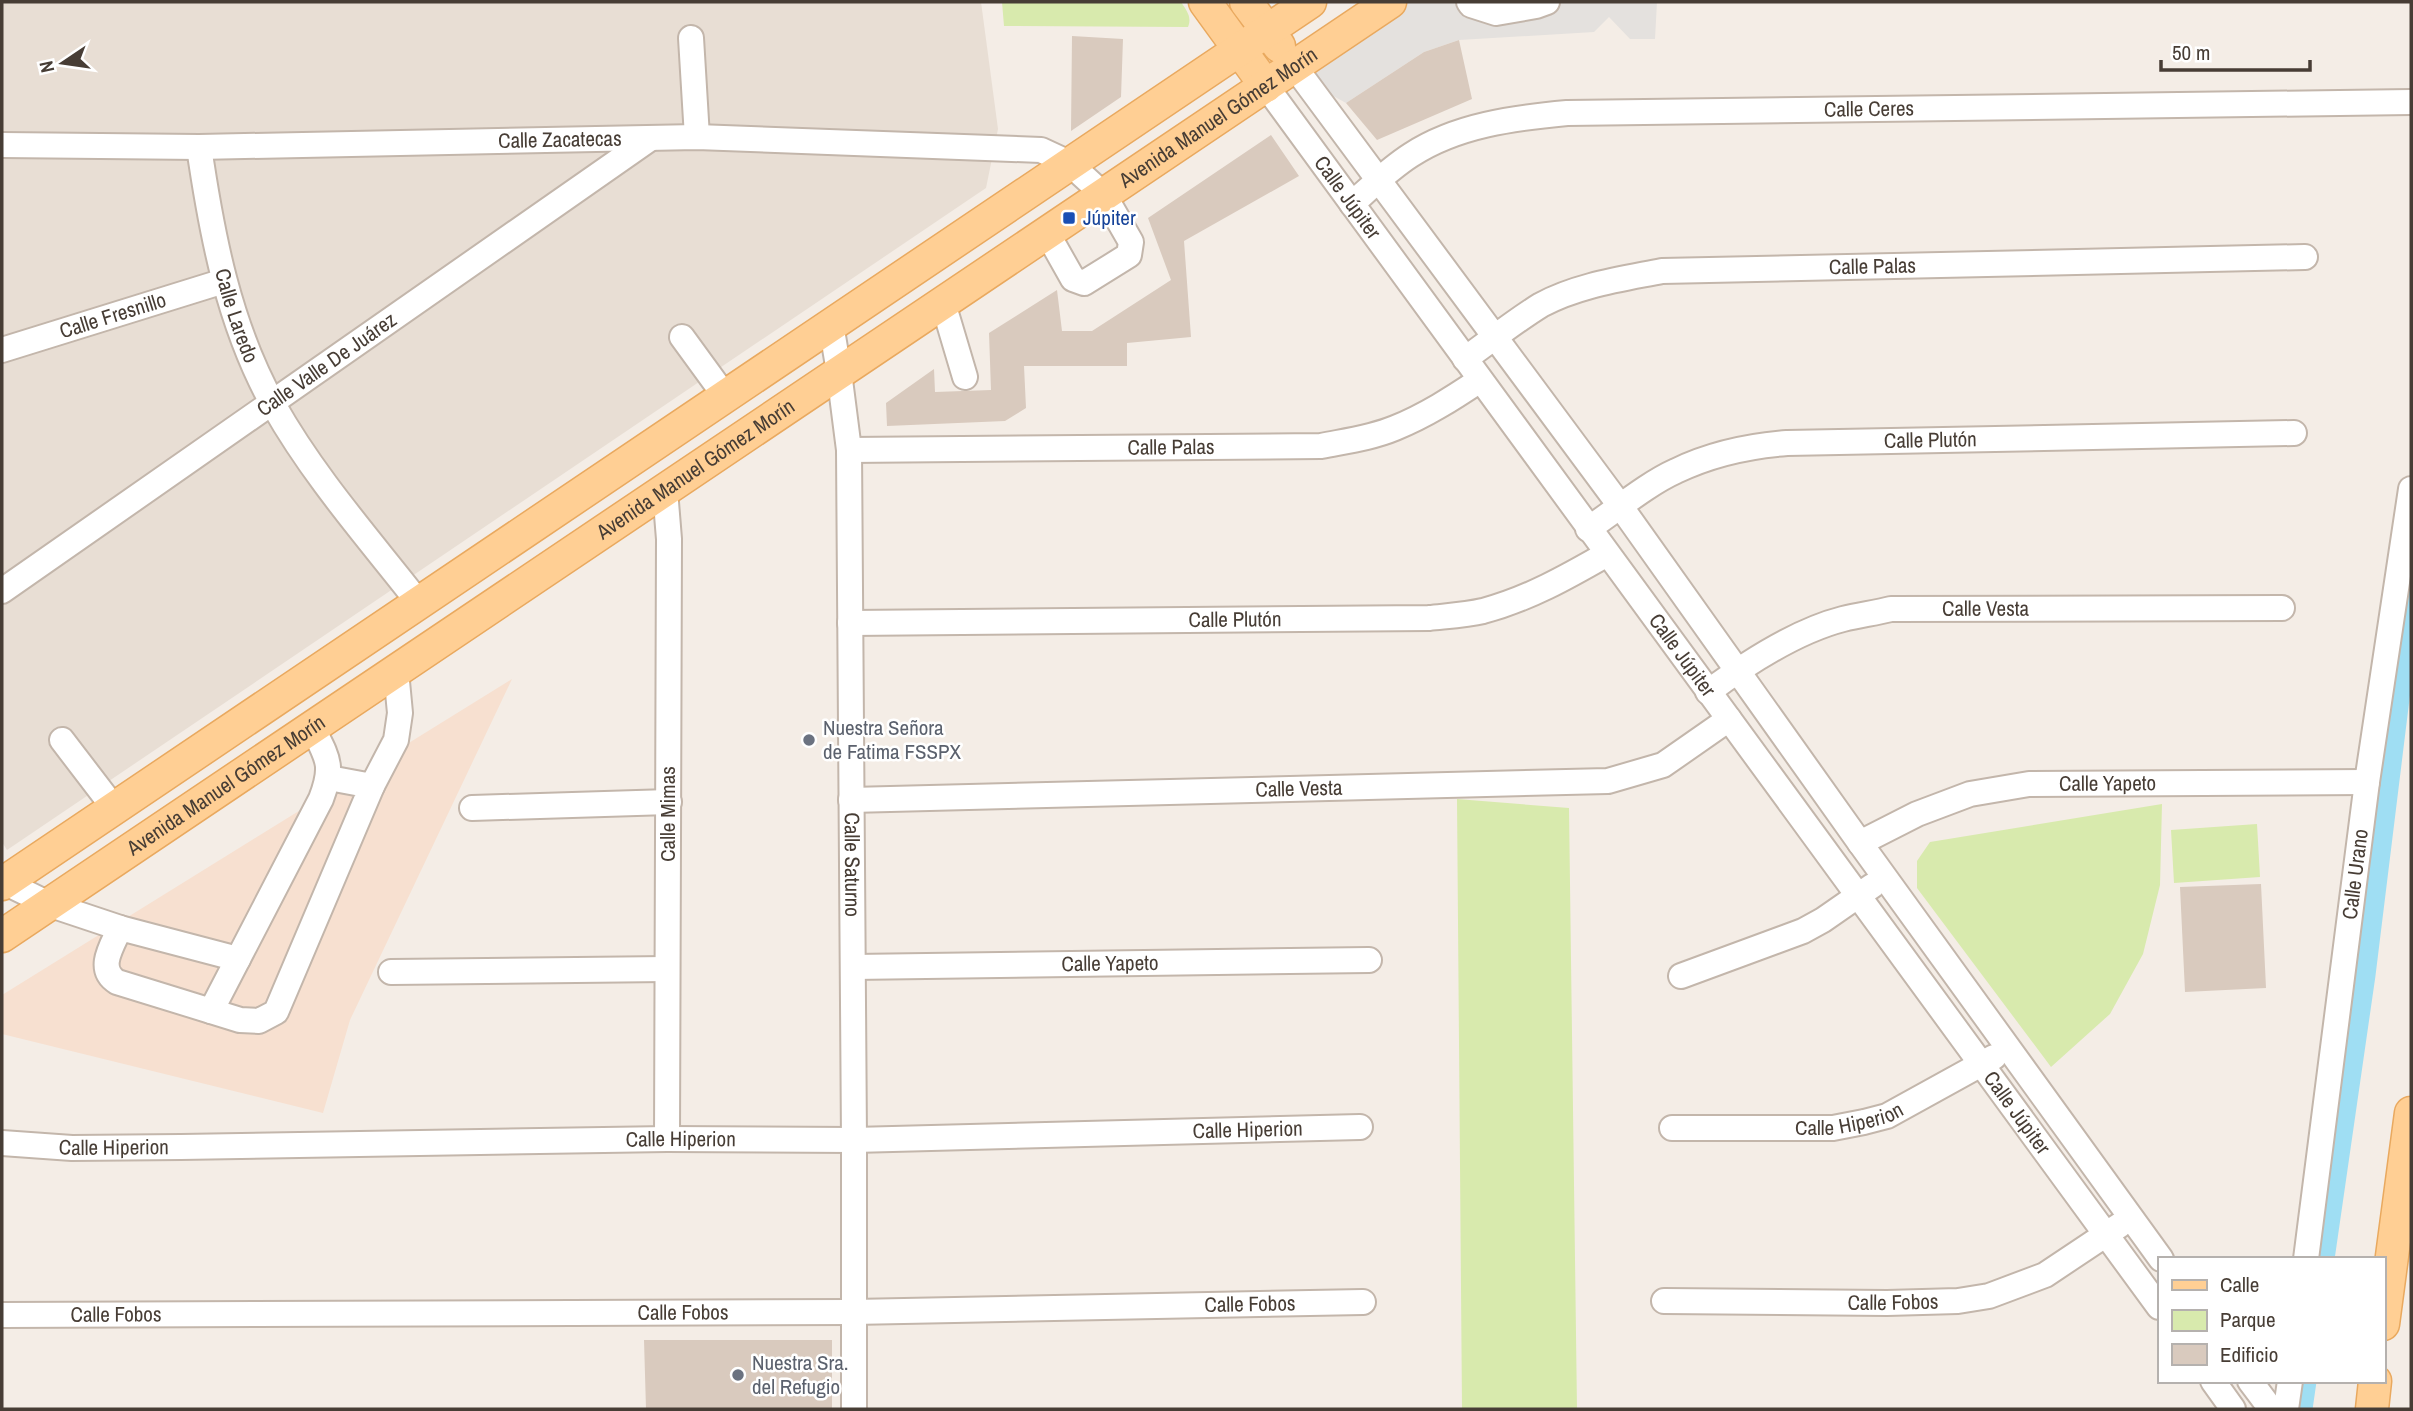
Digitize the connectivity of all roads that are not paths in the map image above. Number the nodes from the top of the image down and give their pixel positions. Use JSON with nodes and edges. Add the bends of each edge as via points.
{"nodes":[{"id":1,"x":1246,"y":2,"type":"edge"},
{"id":2,"x":1310,"y":2,"type":"edge"},
{"id":3,"x":1390,"y":2,"type":"edge"},
{"id":4,"x":1468,"y":2,"type":"edge"},
{"id":5,"x":1547,"y":2,"type":"edge"},
{"id":6,"x":1207,"y":5,"type":"edge"},
{"id":7,"x":1267,"y":30,"type":"junction"},
{"id":8,"x":691,"y":38,"type":"dead end"},
{"id":9,"x":1238,"y":49,"type":"junction"},
{"id":10,"x":1294,"y":66,"type":"junction"},
{"id":11,"x":1266,"y":86,"type":"junction"},
{"id":12,"x":1178,"y":89,"type":"junction"},
{"id":13,"x":2411,"y":102,"type":"edge"},
{"id":14,"x":697,"y":137,"type":"junction"},
{"id":15,"x":651,"y":138,"type":"junction"},
{"id":16,"x":2,"y":145,"type":"edge"},
{"id":17,"x":199,"y":147,"type":"junction"},
{"id":18,"x":1069,"y":163,"type":"junction"},
{"id":19,"x":1378,"y":180,"type":"junction"},
{"id":20,"x":1104,"y":195,"type":"junction"},
{"id":21,"x":1352,"y":204,"type":"junction"},
{"id":22,"x":1047,"y":233,"type":"junction"},
{"id":23,"x":2305,"y":257,"type":"dead end"},
{"id":24,"x":223,"y":281,"type":"junction"},
{"id":25,"x":943,"y":303,"type":"junction"},
{"id":26,"x":831,"y":324,"type":"junction"},
{"id":27,"x":682,"y":337,"type":"dead end"},
{"id":28,"x":1495,"y":337,"type":"junction"},
{"id":29,"x":2,"y":350,"type":"edge"},
{"id":30,"x":1465,"y":359,"type":"junction"},
{"id":31,"x":839,"y":372,"type":"junction"},
{"id":32,"x":965,"y":377,"type":"dead end"},
{"id":33,"x":1480,"y":380,"type":"junction"},
{"id":34,"x":725,"y":396,"type":"junction"},
{"id":35,"x":273,"y":404,"type":"junction"},
{"id":36,"x":2294,"y":433,"type":"dead end"},
{"id":37,"x":849,"y":450,"type":"junction"},
{"id":38,"x":2411,"y":489,"type":"edge"},
{"id":39,"x":665,"y":490,"type":"junction"},
{"id":40,"x":1621,"y":507,"type":"junction"},
{"id":41,"x":1588,"y":529,"type":"junction"},
{"id":42,"x":1607,"y":554,"type":"junction"},
{"id":43,"x":2,"y":591,"type":"edge"},
{"id":44,"x":419,"y":603,"type":"junction"},
{"id":45,"x":2282,"y":608,"type":"dead end"},
{"id":46,"x":850,"y":623,"type":"junction"},
{"id":47,"x":1737,"y":670,"type":"junction"},
{"id":48,"x":396,"y":671,"type":"junction"},
{"id":49,"x":1708,"y":692,"type":"junction"},
{"id":50,"x":1728,"y":719,"type":"junction"},
{"id":51,"x":312,"y":727,"type":"junction"},
{"id":52,"x":62,"y":740,"type":"dead end"},
{"id":53,"x":329,"y":778,"type":"junction"},
{"id":54,"x":2367,"y":782,"type":"junction"},
{"id":55,"x":372,"y":786,"type":"junction"},
{"id":56,"x":851,"y":800,"type":"junction"},
{"id":57,"x":668,"y":802,"type":"junction"},
{"id":58,"x":114,"y":808,"type":"junction"},
{"id":59,"x":472,"y":808,"type":"dead end"},
{"id":60,"x":1860,"y":843,"type":"junction"},
{"id":61,"x":1884,"y":877,"type":"junction"},
{"id":62,"x":3,"y":882,"type":"edge"},
{"id":63,"x":1859,"y":895,"type":"junction"},
{"id":64,"x":51,"y":905,"type":"junction"},
{"id":65,"x":120,"y":928,"type":"junction"},
{"id":66,"x":2,"y":936,"type":"edge"},
{"id":67,"x":238,"y":958,"type":"junction"},
{"id":68,"x":1369,"y":960,"type":"dead end"},
{"id":69,"x":853,"y":967,"type":"junction"},
{"id":70,"x":667,"y":969,"type":"junction"},
{"id":71,"x":391,"y":972,"type":"dead end"},
{"id":72,"x":1681,"y":976,"type":"dead end"},
{"id":73,"x":211,"y":1011,"type":"junction"},
{"id":74,"x":2008,"y":1047,"type":"junction"},
{"id":75,"x":1981,"y":1066,"type":"junction"},
{"id":76,"x":2411,"y":1113,"type":"edge"},
{"id":77,"x":1360,"y":1127,"type":"dead end"},
{"id":78,"x":1672,"y":1128,"type":"dead end"},
{"id":79,"x":667,"y":1139,"type":"junction"},
{"id":80,"x":854,"y":1140,"type":"junction"},
{"id":81,"x":2,"y":1143,"type":"edge"},
{"id":82,"x":2131,"y":1217,"type":"junction"},
{"id":83,"x":2107,"y":1235,"type":"junction"},
{"id":84,"x":2160,"y":1257,"type":"edge"},
{"id":85,"x":2306,"y":1257,"type":"edge"},
{"id":86,"x":1664,"y":1301,"type":"dead end"},
{"id":87,"x":1363,"y":1302,"type":"dead end"},
{"id":88,"x":2158,"y":1306,"type":"edge"},
{"id":89,"x":2385,"y":1309,"type":"edge"},
{"id":90,"x":853,"y":1312,"type":"junction"},
{"id":91,"x":2,"y":1315,"type":"edge"},
{"id":92,"x":2214,"y":1383,"type":"edge"},
{"id":93,"x":2252,"y":1383,"type":"edge"},
{"id":94,"x":2290,"y":1383,"type":"edge"},
{"id":95,"x":2375,"y":1383,"type":"edge"},
{"id":96,"x":854,"y":1409,"type":"edge"},
{"id":97,"x":2233,"y":1409,"type":"edge"},
{"id":98,"x":2271,"y":1409,"type":"edge"},
{"id":99,"x":2287,"y":1409,"type":"edge"},
{"id":100,"x":2372,"y":1409,"type":"edge"}],
"edges":[{"from":1,"to":7,"type":"main road","name":"Calle Júpiter"},
{"from":2,"to":7,"type":"main road","name":"Avenida Manuel Gómez Morín"},
{"from":3,"to":10,"type":"main road","name":"Avenida Manuel Gómez Morín"},
{"from":4,"to":5,"type":"street","via":[[1496,13]]},
{"from":6,"to":9,"type":"main road","name":"Calle Júpiter"},
{"from":6,"to":12,"type":"main road","via":[[1204,52]]},
{"from":7,"to":9,"type":"main road","name":"Avenida Manuel Gómez Morín"},
{"from":7,"to":10,"type":"main road","name":"Calle Júpiter"},
{"from":8,"to":14,"type":"street"},
{"from":9,"to":11,"type":"main road","name":"Calle Júpiter"},
{"from":9,"to":12,"type":"main road","name":"Avenida Manuel Gómez Morín"},
{"from":10,"to":11,"type":"main road","name":"Avenida Manuel Gómez Morín"},
{"from":10,"to":19,"type":"street","name":"Calle Júpiter"},
{"from":11,"to":20,"type":"main road","name":"Avenida Manuel Gómez Morín"},
{"from":11,"to":21,"type":"street","name":"Calle Júpiter"},
{"from":12,"to":18,"type":"main road","name":"Avenida Manuel Gómez Morín"},
{"from":13,"to":19,"type":"street","name":"Calle Ceres","via":[[1567,113],[1470,129],[1411,155]]},
{"from":14,"to":15,"type":"street","name":"Calle Zacatecas"},
{"from":14,"to":18,"type":"street","name":"Calle Zacatecas","via":[[1028,149],[1049,152]]},
{"from":15,"to":17,"type":"street","name":"Calle Zacatecas"},
{"from":15,"to":35,"type":"street","name":"Calle Valle De Juárez"},
{"from":16,"to":17,"type":"street","name":"Calle Zacatecas"},
{"from":17,"to":24,"type":"street","name":"Calle Laredo"},
{"from":18,"to":20,"type":"street","name":"Calle Zacatecas"},
{"from":18,"to":26,"type":"main road","name":"Avenida Manuel Gómez Morín"},
{"from":19,"to":21,"type":"street","name":"Calle Ceres"},
{"from":19,"to":28,"type":"street","name":"Calle Júpiter"},
{"from":20,"to":22,"type":"main road","name":"Avenida Manuel Gómez Morín"},
{"from":20,"to":22,"type":"street","name":"Calle Zacatecas","via":[[1131,242],[1129,255],[1079,282]]},
{"from":21,"to":30,"type":"street","name":"Calle Júpiter"},
{"from":22,"to":25,"type":"main road","name":"Avenida Manuel Gómez Morín"},
{"from":23,"to":28,"type":"street","name":"Calle Palas","via":[[1662,271],[1572,291],[1541,305]]},
{"from":24,"to":29,"type":"street","name":"Calle Fresnillo"},
{"from":24,"to":35,"type":"street","name":"Calle Laredo"},
{"from":25,"to":31,"type":"main road","name":"Avenida Manuel Gómez Morín"},
{"from":25,"to":32,"type":"street"},
{"from":26,"to":31,"type":"street","name":"Calle Saturno"},
{"from":26,"to":34,"type":"main road","name":"Avenida Manuel Gómez Morín"},
{"from":27,"to":34,"type":"street"},
{"from":28,"to":30,"type":"street","name":"Calle Palas"},
{"from":28,"to":40,"type":"street","name":"Calle Júpiter"},
{"from":30,"to":33,"type":"street","name":"Calle Júpiter"},
{"from":31,"to":37,"type":"street","name":"Calle Saturno"},
{"from":31,"to":39,"type":"main road","name":"Avenida Manuel Gómez Morín"},
{"from":33,"to":37,"type":"street","name":"Calle Palas","via":[[1394,429],[1321,446]]},
{"from":33,"to":41,"type":"street","name":"Calle Júpiter"},
{"from":34,"to":44,"type":"main road","name":"Avenida Manuel Gómez Morín"},
{"from":35,"to":43,"type":"street","name":"Calle Valle De Juárez"},
{"from":35,"to":44,"type":"street","name":"Calle Laredo","via":[[304,456]]},
{"from":36,"to":40,"type":"street","name":"Calle Plutón","via":[[1750,446],[1673,472]]},
{"from":37,"to":46,"type":"street","name":"Calle Saturno"},
{"from":38,"to":54,"type":"street","name":"Calle Urano"},
{"from":39,"to":48,"type":"main road","name":"Avenida Manuel Gómez Morín"},
{"from":39,"to":57,"type":"street","name":"Calle Mimas","via":[[669,539]]},
{"from":40,"to":41,"type":"street","name":"Calle Plutón"},
{"from":40,"to":47,"type":"street","name":"Calle Júpiter"},
{"from":41,"to":42,"type":"street","name":"Calle Júpiter"},
{"from":42,"to":46,"type":"street","name":"Calle Plutón","via":[[1513,602],[1429,618]]},
{"from":42,"to":49,"type":"street","name":"Calle Júpiter"},
{"from":44,"to":58,"type":"main road","name":"Avenida Manuel Gómez Morín"},
{"from":45,"to":47,"type":"street","name":"Calle Vesta","via":[[1891,610],[1841,619],[1790,640]]},
{"from":46,"to":56,"type":"street","name":"Calle Saturno"},
{"from":47,"to":49,"type":"street","name":"Calle Vesta"},
{"from":47,"to":60,"type":"street","name":"Calle Júpiter"},
{"from":48,"to":51,"type":"main road","name":"Avenida Manuel Gómez Morín"},
{"from":48,"to":55,"type":"street","via":[[400,713],[396,740]]},
{"from":49,"to":50,"type":"street","name":"Calle Júpiter"},
{"from":50,"to":56,"type":"street","name":"Calle Vesta","via":[[1663,765],[1608,781]]},
{"from":50,"to":63,"type":"street","name":"Calle Júpiter"},
{"from":51,"to":53,"type":"street","via":[[324,750]]},
{"from":51,"to":64,"type":"main road","name":"Avenida Manuel Gómez Morín"},
{"from":52,"to":58,"type":"street"},
{"from":53,"to":55,"type":"street"},
{"from":53,"to":67,"type":"street"},
{"from":54,"to":60,"type":"street","name":"Calle Yapeto","via":[[2029,784],[1970,794]]},
{"from":54,"to":85,"type":"street","name":"Calle Urano"},
{"from":55,"to":73,"type":"street","via":[[275,1012],[249,1022]]},
{"from":56,"to":69,"type":"street","name":"Calle Saturno"},
{"from":57,"to":59,"type":"street"},
{"from":57,"to":70,"type":"street","name":"Calle Mimas"},
{"from":58,"to":62,"type":"main road","name":"Avenida Manuel Gómez Morín"},
{"from":60,"to":61,"type":"street","name":"Calle Júpiter"},
{"from":61,"to":63,"type":"street"},
{"from":61,"to":74,"type":"street","name":"Calle Júpiter"},
{"from":62,"to":64,"type":"street"},
{"from":63,"to":72,"type":"street","via":[[1792,936]]},
{"from":63,"to":75,"type":"street","name":"Calle Júpiter"},
{"from":64,"to":65,"type":"street"},
{"from":64,"to":66,"type":"main road","name":"Avenida Manuel Gómez Morín"},
{"from":65,"to":67,"type":"street"},
{"from":65,"to":73,"type":"street","via":[[105,965],[111,978]]},
{"from":67,"to":73,"type":"street"},
{"from":68,"to":69,"type":"street","name":"Calle Yapeto"},
{"from":69,"to":80,"type":"street","name":"Calle Saturno"},
{"from":70,"to":71,"type":"street"},
{"from":70,"to":79,"type":"street","name":"Calle Mimas"},
{"from":74,"to":75,"type":"street","name":"Calle Hiperion"},
{"from":74,"to":82,"type":"street","name":"Calle Júpiter"},
{"from":75,"to":78,"type":"street","name":"Calle Hiperion","via":[[1887,1116],[1864,1122],[1833,1128]]},
{"from":75,"to":83,"type":"street","name":"Calle Júpiter"},
{"from":76,"to":89,"type":"main road"},
{"from":77,"to":80,"type":"street","name":"Calle Hiperion"},
{"from":79,"to":80,"type":"street","name":"Calle Hiperion"},
{"from":79,"to":81,"type":"street","name":"Calle Hiperion","via":[[181,1147]]},
{"from":80,"to":90,"type":"street","name":"Calle Saturno"},
{"from":82,"to":83,"type":"street","name":"Calle Fobos"},
{"from":82,"to":84,"type":"street","name":"Calle Júpiter"},
{"from":83,"to":86,"type":"street","name":"Calle Fobos","via":[[2045,1275],[1989,1296],[1958,1301]]},
{"from":83,"to":88,"type":"street","name":"Calle Júpiter"},
{"from":87,"to":90,"type":"street","name":"Calle Fobos"},
{"from":90,"to":91,"type":"street","name":"Calle Fobos"},
{"from":90,"to":96,"type":"street","name":"Calle Saturno"},
{"from":92,"to":97,"type":"street"},
{"from":93,"to":98,"type":"street"},
{"from":94,"to":99,"type":"street"},
{"from":95,"to":100,"type":"main road"}]}
